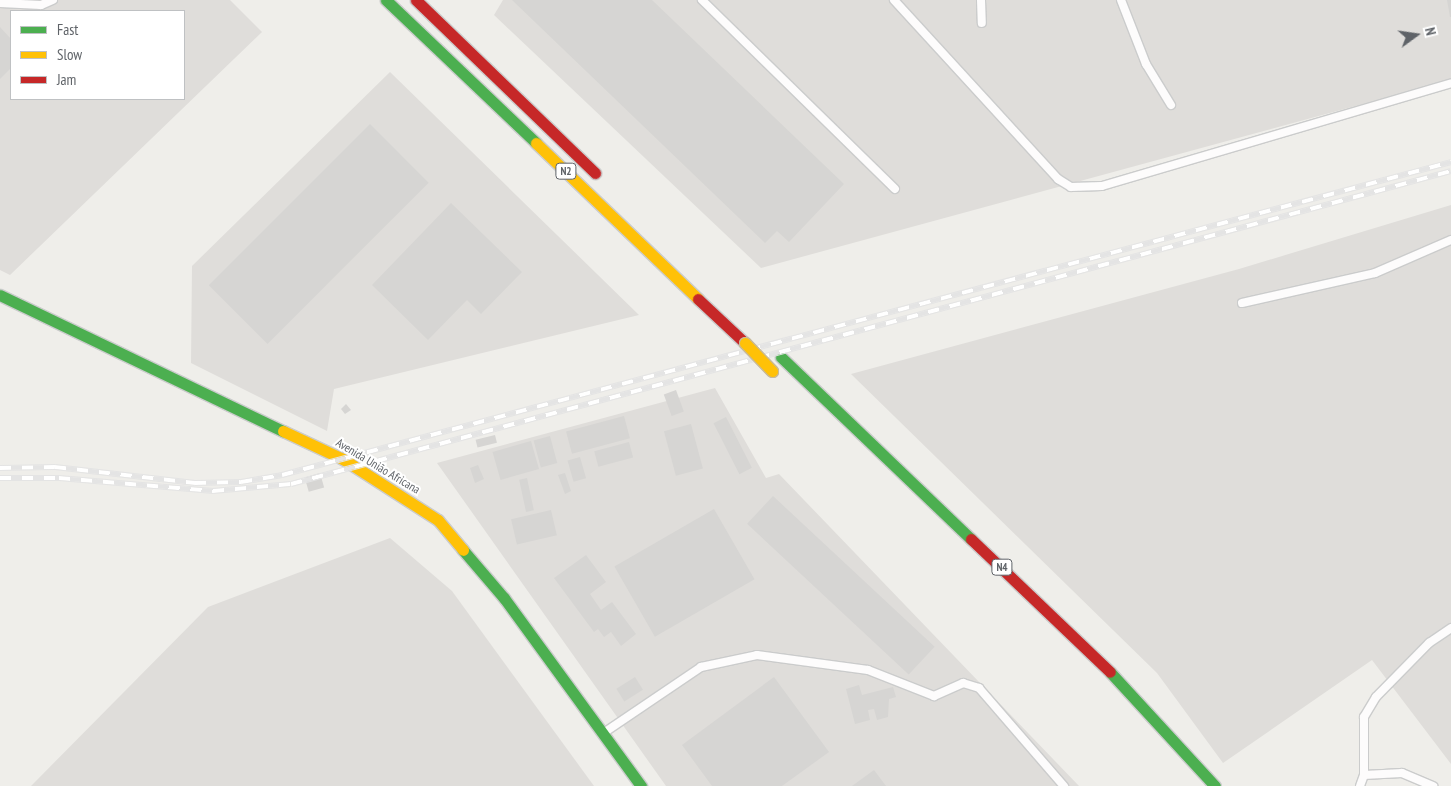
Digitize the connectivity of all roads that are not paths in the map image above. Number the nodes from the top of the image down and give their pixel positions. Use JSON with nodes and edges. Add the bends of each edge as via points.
{"nodes":[{"id":1,"x":53,"y":0,"type":"edge"},
{"id":2,"x":386,"y":0,"type":"edge"},
{"id":3,"x":416,"y":0,"type":"edge"},
{"id":4,"x":702,"y":0,"type":"edge"},
{"id":5,"x":894,"y":0,"type":"edge"},
{"id":6,"x":980,"y":0,"type":"edge"},
{"id":7,"x":1122,"y":0,"type":"edge"},
{"id":8,"x":0,"y":3,"type":"edge"},
{"id":9,"x":982,"y":23,"type":"dead end"},
{"id":10,"x":1451,"y":83,"type":"edge"},
{"id":11,"x":1172,"y":105,"type":"dead end"},
{"id":12,"x":602,"y":180,"type":"dead end"},
{"id":13,"x":895,"y":190,"type":"dead end"},
{"id":14,"x":1451,"y":240,"type":"edge"},
{"id":15,"x":0,"y":295,"type":"edge"},
{"id":16,"x":1242,"y":303,"type":"dead end"},
{"id":17,"x":770,"y":345,"type":"dead end"},
{"id":18,"x":775,"y":374,"type":"dead end"},
{"id":19,"x":916,"y":505,"type":"dead end"},
{"id":20,"x":1451,"y":628,"type":"edge"},
{"id":21,"x":1085,"y":667,"type":"dead end"},
{"id":22,"x":1105,"y":687,"type":"dead end"},
{"id":23,"x":604,"y":734,"type":"junction"},
{"id":24,"x":1184,"y":772,"type":"dead end"},
{"id":25,"x":1364,"y":775,"type":"junction"},
{"id":26,"x":641,"y":786,"type":"edge"},
{"id":27,"x":1064,"y":786,"type":"edge"},
{"id":28,"x":1215,"y":786,"type":"edge"},
{"id":29,"x":1360,"y":786,"type":"edge"},
{"id":30,"x":1433,"y":786,"type":"edge"}],
"edges":[{"from":1,"to":8,"type":"lane","via":[[41,5]]},
{"from":2,"to":18,"type":"main road","number":"N2","bridge":true},
{"from":3,"to":12,"type":"main road","number":"N2"},
{"from":4,"to":13,"type":"lane"},
{"from":5,"to":10,"type":"lane","via":[[1058,179],[1071,187],[1102,186]]},
{"from":6,"to":9,"type":"lane"},
{"from":7,"to":11,"type":"lane","via":[[1146,64]]},
{"from":14,"to":16,"type":"lane","via":[[1375,273]]},
{"from":15,"to":23,"type":"main road","name":"Avenida União Africana","via":[[343,459],[431,515],[498,591]]},
{"from":17,"to":28,"type":"main road","number":"N4","via":[[1106,667]]},
{"from":19,"to":21,"type":"main road","number":"N4"},
{"from":20,"to":25,"type":"lane","via":[[1429,643],[1376,697],[1364,717]]},
{"from":22,"to":24,"type":"main road"},
{"from":23,"to":26,"type":"main road","name":"Avenida União Africana"},
{"from":23,"to":27,"type":"lane","via":[[701,667],[757,655],[868,670],[934,696],[963,683],[979,688]]},
{"from":25,"to":29,"type":"lane"},
{"from":25,"to":30,"type":"lane","via":[[1402,773]]}]}
